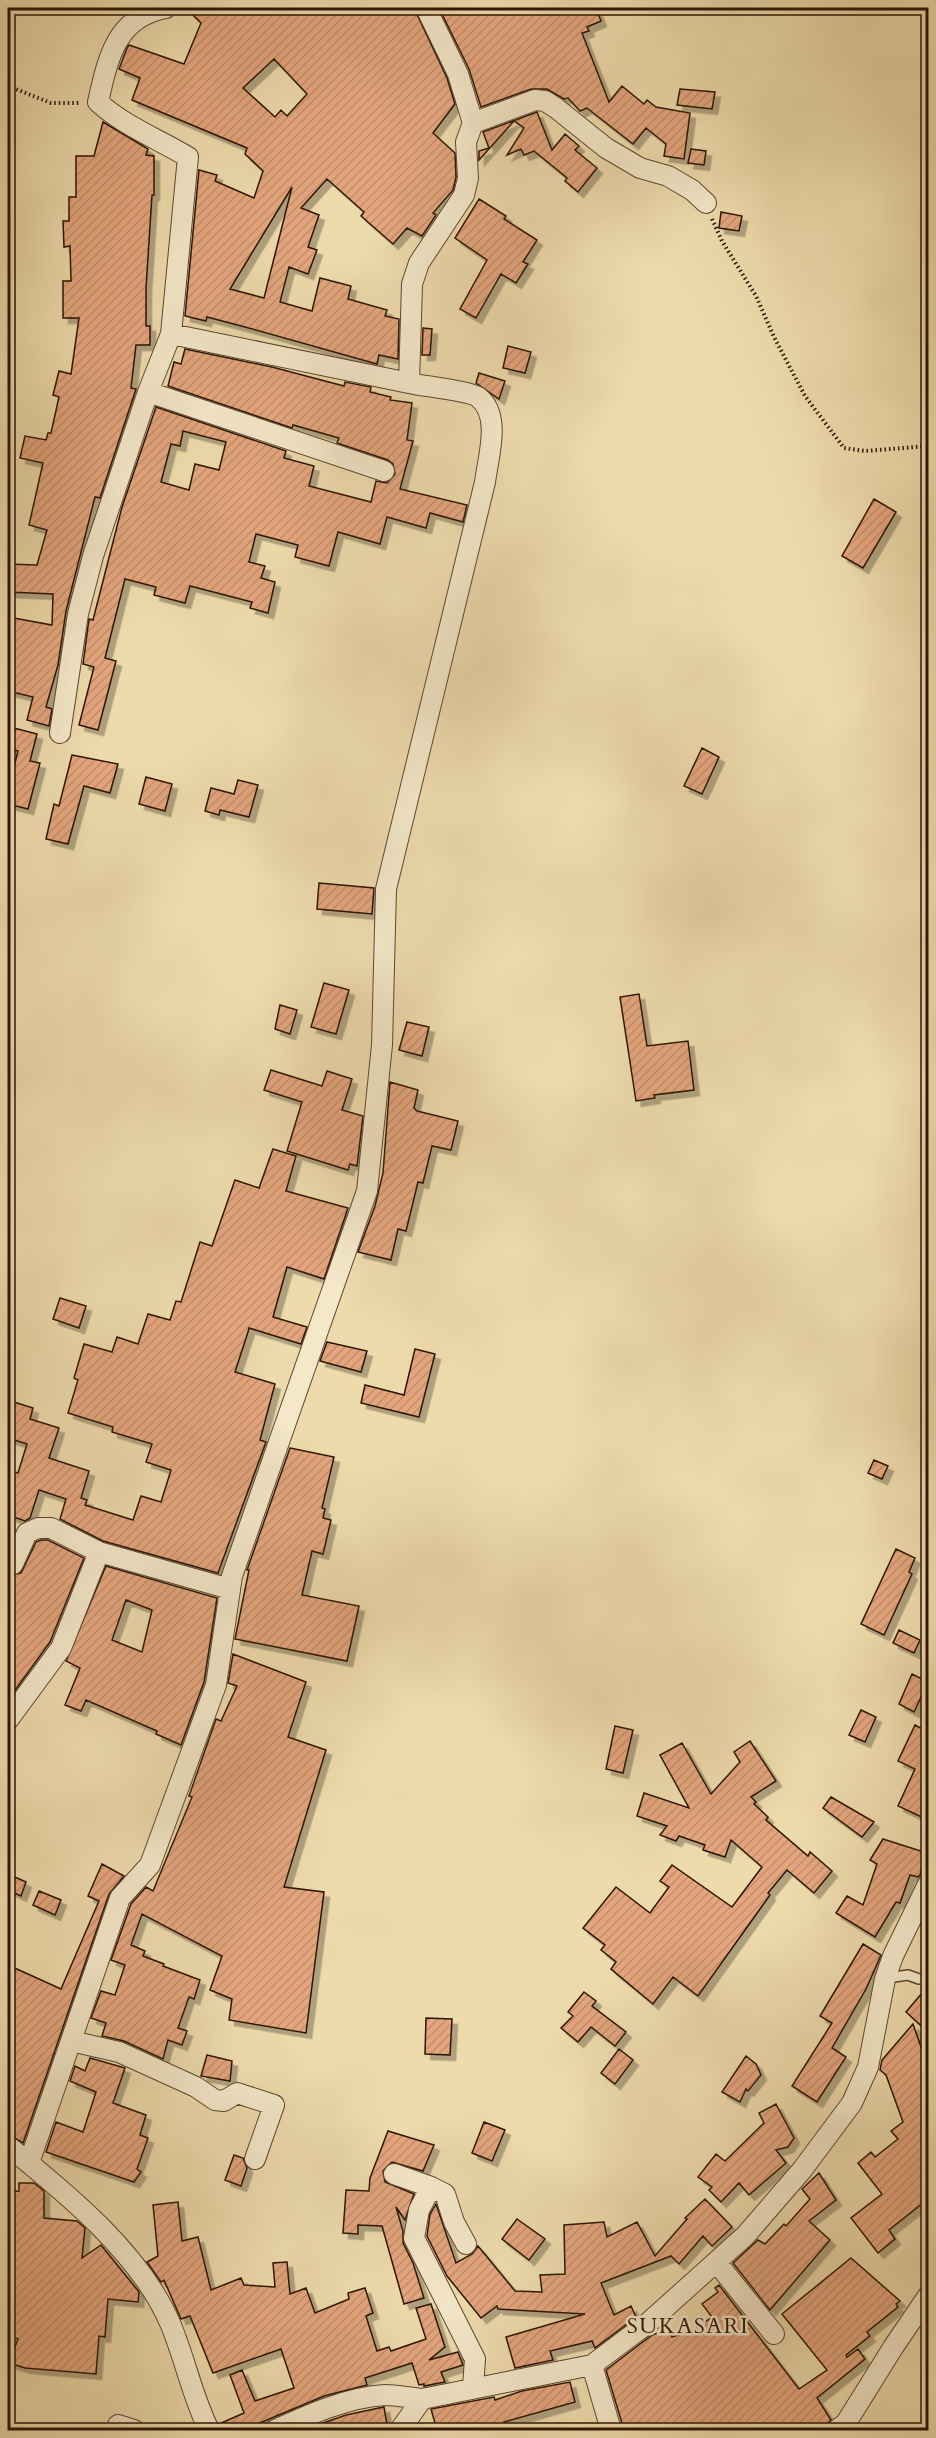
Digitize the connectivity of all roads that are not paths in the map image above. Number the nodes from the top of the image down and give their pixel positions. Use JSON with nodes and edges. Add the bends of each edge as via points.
{"nodes":[{"id":1,"x":166,"y":8,"type":"edge"},
{"id":2,"x":426,"y":8,"type":"edge"},
{"id":3,"x":473,"y":123,"type":"junction"},
{"id":4,"x":706,"y":203,"type":"road end"},
{"id":5,"x":171,"y":334,"type":"junction"},
{"id":6,"x":409,"y":383,"type":"junction"},
{"id":7,"x":148,"y":392,"type":"junction"},
{"id":8,"x":384,"y":471,"type":"dead end"},
{"id":9,"x":60,"y":733,"type":"dead end"},
{"id":10,"x":99,"y":1552,"type":"junction"},
{"id":11,"x":8,"y":1563,"type":"edge"},
{"id":12,"x":230,"y":1589,"type":"junction"},
{"id":13,"x":8,"y":1720,"type":"edge"},
{"id":14,"x":928,"y":1884,"type":"edge"},
{"id":15,"x":885,"y":1979,"type":"junction"},
{"id":16,"x":919,"y":1979,"type":"dead end"},
{"id":17,"x":71,"y":2041,"type":"junction"},
{"id":18,"x":8,"y":2146,"type":"edge"},
{"id":19,"x":255,"y":2159,"type":"dead end"},
{"id":20,"x":29,"y":2163,"type":"junction"},
{"id":21,"x":394,"y":2174,"type":"dead end"},
{"id":22,"x":431,"y":2187,"type":"junction"},
{"id":23,"x":465,"y":2244,"type":"dead end"},
{"id":24,"x":717,"y":2263,"type":"junction"},
{"id":25,"x":928,"y":2296,"type":"edge"},
{"id":26,"x":774,"y":2334,"type":"dead end"},
{"id":27,"x":592,"y":2365,"type":"junction"},
{"id":28,"x":473,"y":2387,"type":"junction"},
{"id":29,"x":422,"y":2399,"type":"junction"},
{"id":30,"x":209,"y":2430,"type":"edge"},
{"id":31,"x":275,"y":2430,"type":"edge"},
{"id":32,"x":400,"y":2430,"type":"edge"},
{"id":33,"x":611,"y":2430,"type":"edge"},
{"id":34,"x":837,"y":2430,"type":"edge"}],
"edges":[{"from":1,"to":5,"type":"street","via":[[146,11],[126,27],[108,61],[98,102],[116,118],[188,157]]},
{"from":2,"to":3,"type":"street","via":[[458,74]]},
{"from":3,"to":4,"type":"street","via":[[535,100],[545,101],[606,148],[640,168],[668,176]]},
{"from":3,"to":6,"type":"street","via":[[466,142],[468,178],[464,195],[419,263],[412,284]]},
{"from":5,"to":6,"type":"street"},
{"from":5,"to":7,"type":"street"},
{"from":6,"to":12,"type":"street","via":[[477,395],[488,409],[492,424],[485,482],[386,889],[382,1045],[368,1191]]},
{"from":7,"to":8,"type":"street"},
{"from":7,"to":9,"type":"street","via":[[93,556],[78,614]]},
{"from":10,"to":11,"type":"street","via":[[51,1528],[38,1528],[27,1533],[13,1564]]},
{"from":10,"to":12,"type":"street"},
{"from":10,"to":13,"type":"street","via":[[61,1648]]},
{"from":12,"to":17,"type":"street","via":[[216,1685],[150,1865],[120,1898]]},
{"from":14,"to":15,"type":"street"},
{"from":15,"to":16,"type":"lane","via":[[908,1975]]},
{"from":15,"to":24,"type":"street","via":[[868,2067],[852,2103],[802,2170]]},
{"from":17,"to":19,"type":"street","via":[[118,2052],[196,2087],[215,2100],[224,2102],[237,2093],[274,2105]]},
{"from":17,"to":20,"type":"street"},
{"from":18,"to":20,"type":"street"},
{"from":20,"to":30,"type":"street","via":[[126,2254],[170,2323]]},
{"from":21,"to":22,"type":"street"},
{"from":22,"to":23,"type":"street","via":[[445,2194]]},
{"from":22,"to":28,"type":"street","via":[[419,2210],[414,2238],[475,2359]]},
{"from":24,"to":26,"type":"street"},
{"from":24,"to":27,"type":"street"},
{"from":25,"to":34,"type":"street","via":[[851,2416]]},
{"from":27,"to":28,"type":"street"},
{"from":27,"to":33,"type":"street"},
{"from":28,"to":29,"type":"street"},
{"from":29,"to":31,"type":"street","via":[[385,2395],[359,2400]]},
{"from":29,"to":32,"type":"street"}]}
